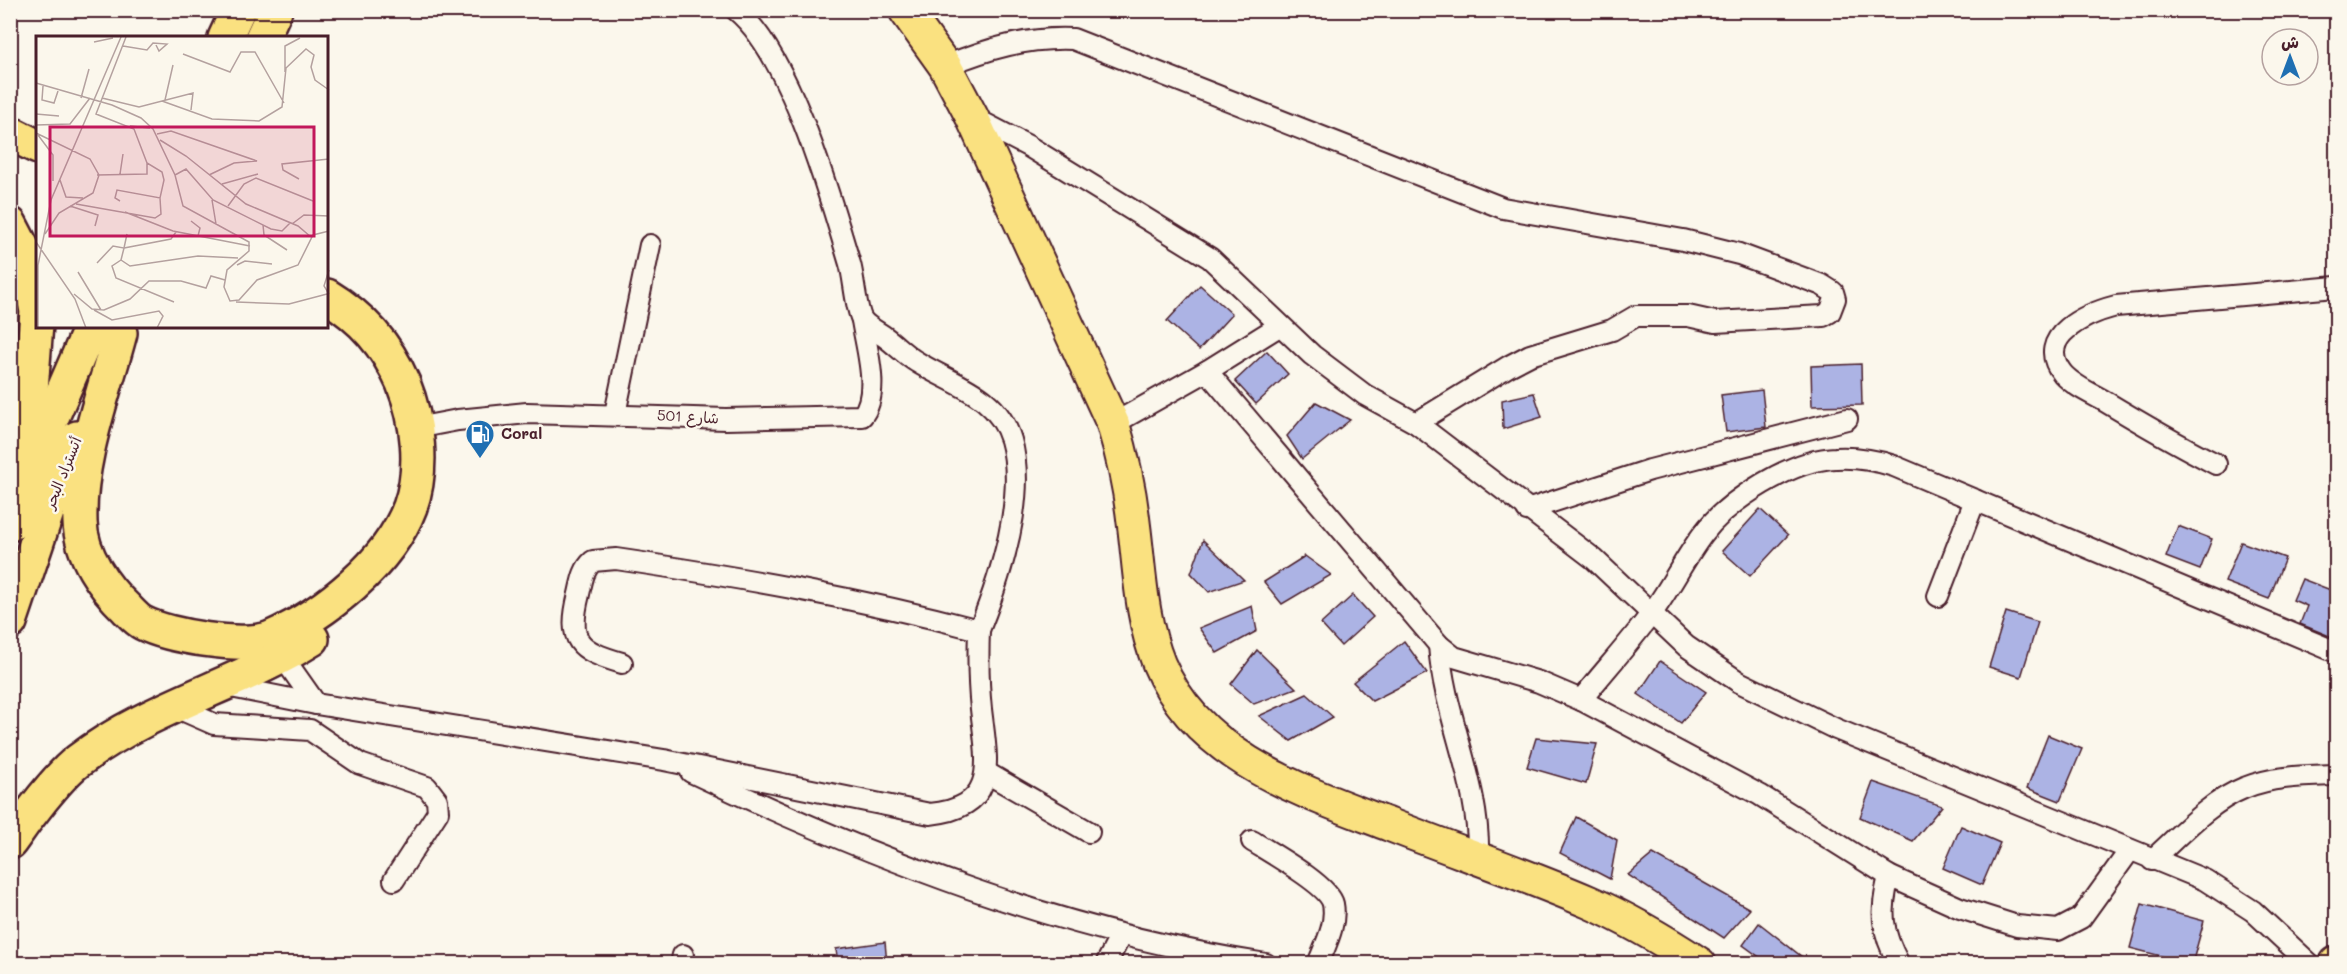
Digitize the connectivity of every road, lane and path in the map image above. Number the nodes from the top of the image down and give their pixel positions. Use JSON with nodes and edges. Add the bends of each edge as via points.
{"nodes":[{"id":1,"x":238,"y":10,"type":"edge"},
{"id":2,"x":275,"y":10,"type":"edge"},
{"id":3,"x":736,"y":10,"type":"edge"},
{"id":4,"x":902,"y":12,"type":"edge"},
{"id":5,"x":226,"y":36,"type":"edge"},
{"id":6,"x":263,"y":36,"type":"edge"},
{"id":7,"x":945,"y":66,"type":"junction"},
{"id":8,"x":10,"y":116,"type":"edge"},
{"id":9,"x":972,"y":117,"type":"junction"},
{"id":10,"x":36,"y":128,"type":"edge"},
{"id":11,"x":10,"y":133,"type":"edge"},
{"id":12,"x":36,"y":146,"type":"edge"},
{"id":13,"x":10,"y":224,"type":"edge"},
{"id":14,"x":650,"y":245,"type":"dead end"},
{"id":15,"x":328,"y":278,"type":"edge"},
{"id":16,"x":2337,"y":287,"type":"edge"},
{"id":17,"x":328,"y":297,"type":"edge"},
{"id":18,"x":36,"y":306,"type":"edge"},
{"id":19,"x":862,"y":320,"type":"junction"},
{"id":20,"x":36,"y":324,"type":"edge"},
{"id":21,"x":1279,"y":326,"type":"junction"},
{"id":22,"x":111,"y":329,"type":"edge"},
{"id":23,"x":1207,"y":371,"type":"junction"},
{"id":24,"x":615,"y":414,"type":"junction"},
{"id":25,"x":1847,"y":419,"type":"dead end"},
{"id":26,"x":1416,"y":423,"type":"junction"},
{"id":27,"x":1113,"y":424,"type":"junction"},
{"id":28,"x":425,"y":427,"type":"junction"},
{"id":29,"x":2216,"y":464,"type":"dead end"},
{"id":30,"x":24,"y":482,"type":"junction"},
{"id":31,"x":1975,"y":500,"type":"junction"},
{"id":32,"x":1527,"y":510,"type":"junction"},
{"id":33,"x":10,"y":524,"type":"edge"},
{"id":34,"x":1938,"y":596,"type":"dead end"},
{"id":35,"x":1651,"y":614,"type":"junction"},
{"id":36,"x":10,"y":622,"type":"edge"},
{"id":37,"x":979,"y":630,"type":"junction"},
{"id":38,"x":1439,"y":645,"type":"junction"},
{"id":39,"x":277,"y":648,"type":"junction"},
{"id":40,"x":2337,"y":652,"type":"edge"},
{"id":41,"x":622,"y":663,"type":"dead end"},
{"id":42,"x":221,"y":685,"type":"junction"},
{"id":43,"x":1581,"y":700,"type":"junction"},
{"id":44,"x":316,"y":704,"type":"junction"},
{"id":45,"x":173,"y":706,"type":"junction"},
{"id":46,"x":664,"y":760,"type":"junction"},
{"id":47,"x":987,"y":774,"type":"junction"},
{"id":48,"x":2337,"y":775,"type":"edge"},
{"id":49,"x":1089,"y":832,"type":"dead end"},
{"id":50,"x":1252,"y":840,"type":"dead end"},
{"id":51,"x":10,"y":842,"type":"edge"},
{"id":52,"x":2130,"y":850,"type":"junction"},
{"id":53,"x":1478,"y":859,"type":"junction"},
{"id":54,"x":2152,"y":860,"type":"junction"},
{"id":55,"x":1889,"y":876,"type":"junction"},
{"id":56,"x":394,"y":880,"type":"dead end"},
{"id":57,"x":1121,"y":935,"type":"junction"},
{"id":58,"x":1662,"y":940,"type":"junction"},
{"id":59,"x":1106,"y":963,"type":"edge"},
{"id":60,"x":1266,"y":963,"type":"edge"},
{"id":61,"x":1318,"y":963,"type":"edge"},
{"id":62,"x":1683,"y":963,"type":"edge"},
{"id":63,"x":1700,"y":963,"type":"edge"},
{"id":64,"x":1899,"y":963,"type":"edge"},
{"id":65,"x":2310,"y":963,"type":"edge"}],
"edges":[{"from":1,"to":5,"type":"highway"},
{"from":2,"to":6,"type":"highway"},
{"from":3,"to":19,"type":"street","via":[[755,30],[777,65],[797,109],[845,247]]},
{"from":4,"to":7,"type":"main road"},
{"from":7,"to":9,"type":"main road"},
{"from":7,"to":26,"type":"street","via":[[997,47],[1047,38],[1073,39],[1503,208],[1683,240],[1739,254],[1833,292],[1835,299],[1830,312],[1823,316],[1714,322],[1688,316],[1636,316],[1612,330],[1509,366]]},
{"from":8,"to":10,"type":"highway"},
{"from":9,"to":21,"type":"street","via":[[1028,146],[1182,239],[1231,277]]},
{"from":9,"to":27,"type":"main road"},
{"from":11,"to":12,"type":"highway"},
{"from":13,"to":18,"type":"highway","via":[[24,251]]},
{"from":14,"to":24,"type":"street"},
{"from":15,"to":28,"type":"highway","via":[[348,289],[394,330],[424,386]]},
{"from":16,"to":29,"type":"street","via":[[2116,306],[2094,312],[2064,331],[2056,351],[2057,362],[2075,384]]},
{"from":17,"to":28,"type":"highway","via":[[350,310],[380,339]]},
{"from":19,"to":24,"type":"street","name":"شارع 501","via":[[872,389],[871,402],[862,416],[726,419]]},
{"from":19,"to":37,"type":"street","via":[[916,362],[990,403],[1011,440],[1015,469],[1007,541]]},
{"from":20,"to":30,"type":"highway"},
{"from":21,"to":23,"type":"street"},
{"from":21,"to":26,"type":"street","via":[[1365,395]]},
{"from":22,"to":30,"type":"highway","name":"أتستراد البحر"},
{"from":22,"to":36,"type":"highway","name":"أتستراد البحر"},
{"from":22,"to":39,"type":"highway","via":[[84,472],[80,525],[89,556],[105,588],[142,623],[193,639]]},
{"from":23,"to":27,"type":"street"},
{"from":23,"to":38,"type":"street"},
{"from":24,"to":28,"type":"street","name":"شارع 501","via":[[527,413]]},
{"from":25,"to":32,"type":"street","via":[[1650,470]]},
{"from":26,"to":32,"type":"street"},
{"from":27,"to":53,"type":"main road","via":[[1124,460],[1142,608],[1160,665],[1184,708],[1228,749],[1285,784]]},
{"from":28,"to":39,"type":"highway","via":[[410,506],[398,532],[343,593]]},
{"from":30,"to":33,"type":"highway","name":"أتستراد البحر"},
{"from":31,"to":34,"type":"street"},
{"from":31,"to":35,"type":"street","via":[[1868,459],[1815,461],[1780,475],[1728,508],[1702,535]]},
{"from":31,"to":40,"type":"street"},
{"from":32,"to":35,"type":"street","via":[[1594,559]]},
{"from":35,"to":43,"type":"street"},
{"from":35,"to":52,"type":"street","via":[[1686,646],[1750,687],[1836,729]]},
{"from":37,"to":41,"type":"street","via":[[775,583],[616,560],[593,561],[584,574],[573,630],[589,652]]},
{"from":37,"to":47,"type":"street","via":[[977,673]]},
{"from":38,"to":43,"type":"street","via":[[1454,657],[1539,682]]},
{"from":38,"to":53,"type":"street","via":[[1444,691],[1474,797]]},
{"from":39,"to":42,"type":"highway"},
{"from":39,"to":44,"type":"street"},
{"from":42,"to":44,"type":"street"},
{"from":42,"to":45,"type":"highway"},
{"from":43,"to":55,"type":"street","via":[[1760,795]]},
{"from":44,"to":46,"type":"street"},
{"from":45,"to":51,"type":"highway","via":[[140,721],[76,762]]},
{"from":45,"to":56,"type":"street","via":[[214,724],[310,730],[360,764],[427,787],[437,800],[438,812]]},
{"from":46,"to":47,"type":"street","via":[[930,814],[950,812],[969,802],[981,790]]},
{"from":46,"to":57,"type":"street","via":[[895,863]]},
{"from":47,"to":49,"type":"street"},
{"from":48,"to":54,"type":"street","via":[[2284,779],[2239,790]]},
{"from":50,"to":61,"type":"street","via":[[1322,888],[1333,903],[1332,927]]},
{"from":52,"to":54,"type":"street"},
{"from":52,"to":55,"type":"street","via":[[2081,918],[2058,930],[2017,926],[1960,908]]},
{"from":53,"to":58,"type":"main road","via":[[1589,902]]},
{"from":54,"to":65,"type":"street","via":[[2184,870],[2232,896],[2277,930]]},
{"from":55,"to":64,"type":"street","via":[[1881,913]]},
{"from":57,"to":59,"type":"street"},
{"from":57,"to":60,"type":"street"},
{"from":58,"to":62,"type":"main road"},
{"from":58,"to":63,"type":"main road"}]}
